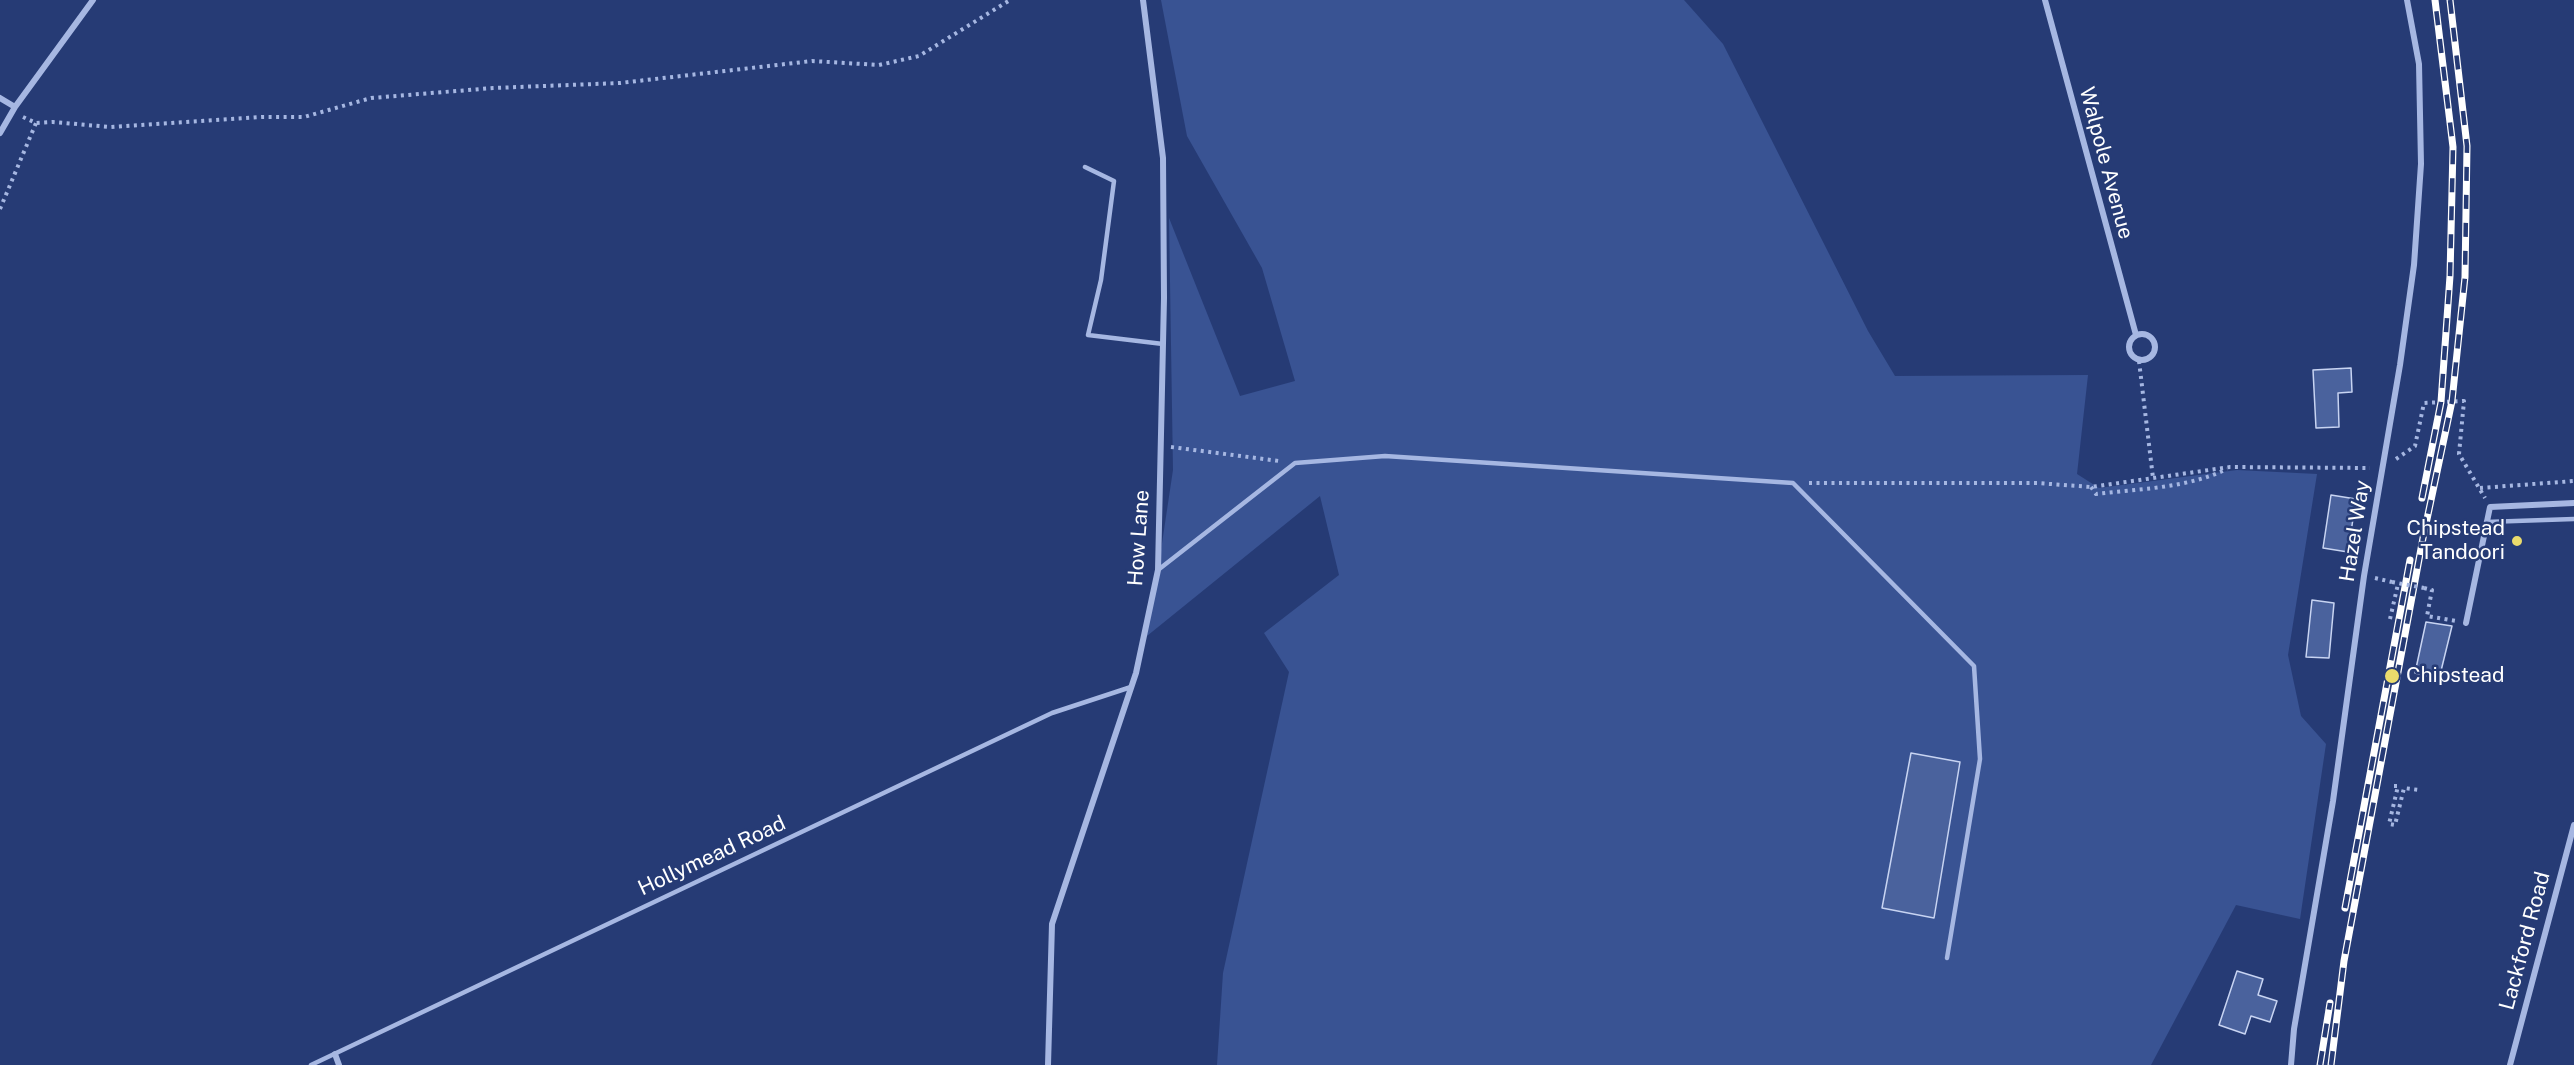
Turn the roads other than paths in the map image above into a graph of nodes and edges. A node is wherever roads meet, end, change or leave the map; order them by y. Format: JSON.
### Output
{"nodes":[{"id":1,"x":93,"y":0,"type":"edge"},
{"id":2,"x":1143,"y":0,"type":"edge"},
{"id":3,"x":2045,"y":0,"type":"edge"},
{"id":4,"x":2407,"y":0,"type":"edge"},
{"id":5,"x":0,"y":98,"type":"edge"},
{"id":6,"x":15,"y":107,"type":"junction"},
{"id":7,"x":0,"y":133,"type":"edge"},
{"id":8,"x":1085,"y":167,"type":"dead end"},
{"id":9,"x":2136,"y":334,"type":"junction"},
{"id":10,"x":1162,"y":344,"type":"junction"},
{"id":11,"x":2574,"y":503,"type":"edge"},
{"id":12,"x":2574,"y":519,"type":"edge"},
{"id":13,"x":2486,"y":522,"type":"junction"},
{"id":14,"x":1158,"y":570,"type":"junction"},
{"id":15,"x":2466,"y":623,"type":"road end"},
{"id":16,"x":1131,"y":687,"type":"junction"},
{"id":17,"x":2574,"y":825,"type":"edge"},
{"id":18,"x":1947,"y":958,"type":"dead end"},
{"id":19,"x":335,"y":1054,"type":"junction"},
{"id":20,"x":311,"y":1065,"type":"edge"},
{"id":21,"x":339,"y":1065,"type":"edge"},
{"id":22,"x":1047,"y":1065,"type":"edge"},
{"id":23,"x":2290,"y":1065,"type":"edge"},
{"id":24,"x":2510,"y":1065,"type":"edge"}],
"edges":[{"from":1,"to":6,"type":"street"},
{"from":2,"to":10,"type":"street","name":"How Lane"},
{"from":3,"to":9,"type":"street","name":"Walpole Avenue"},
{"from":4,"to":23,"type":"street","name":"Hazel Way"},
{"from":5,"to":6,"type":"street"},
{"from":6,"to":7,"type":"street"},
{"from":8,"to":10,"type":"lane"},
{"from":9,"to":9,"type":"street"},
{"from":10,"to":14,"type":"street","name":"How Lane"},
{"from":11,"to":13,"type":"street"},
{"from":12,"to":13,"type":"lane"},
{"from":13,"to":15,"type":"street"},
{"from":14,"to":16,"type":"street","name":"How Lane"},
{"from":14,"to":18,"type":"lane"},
{"from":16,"to":19,"type":"lane","name":"Hollymead Road"},
{"from":16,"to":22,"type":"street","name":"How Lane"},
{"from":17,"to":24,"type":"street","name":"Lackford Road"},
{"from":19,"to":20,"type":"lane","name":"Hollymead Road"},
{"from":19,"to":21,"type":"street"}]}
